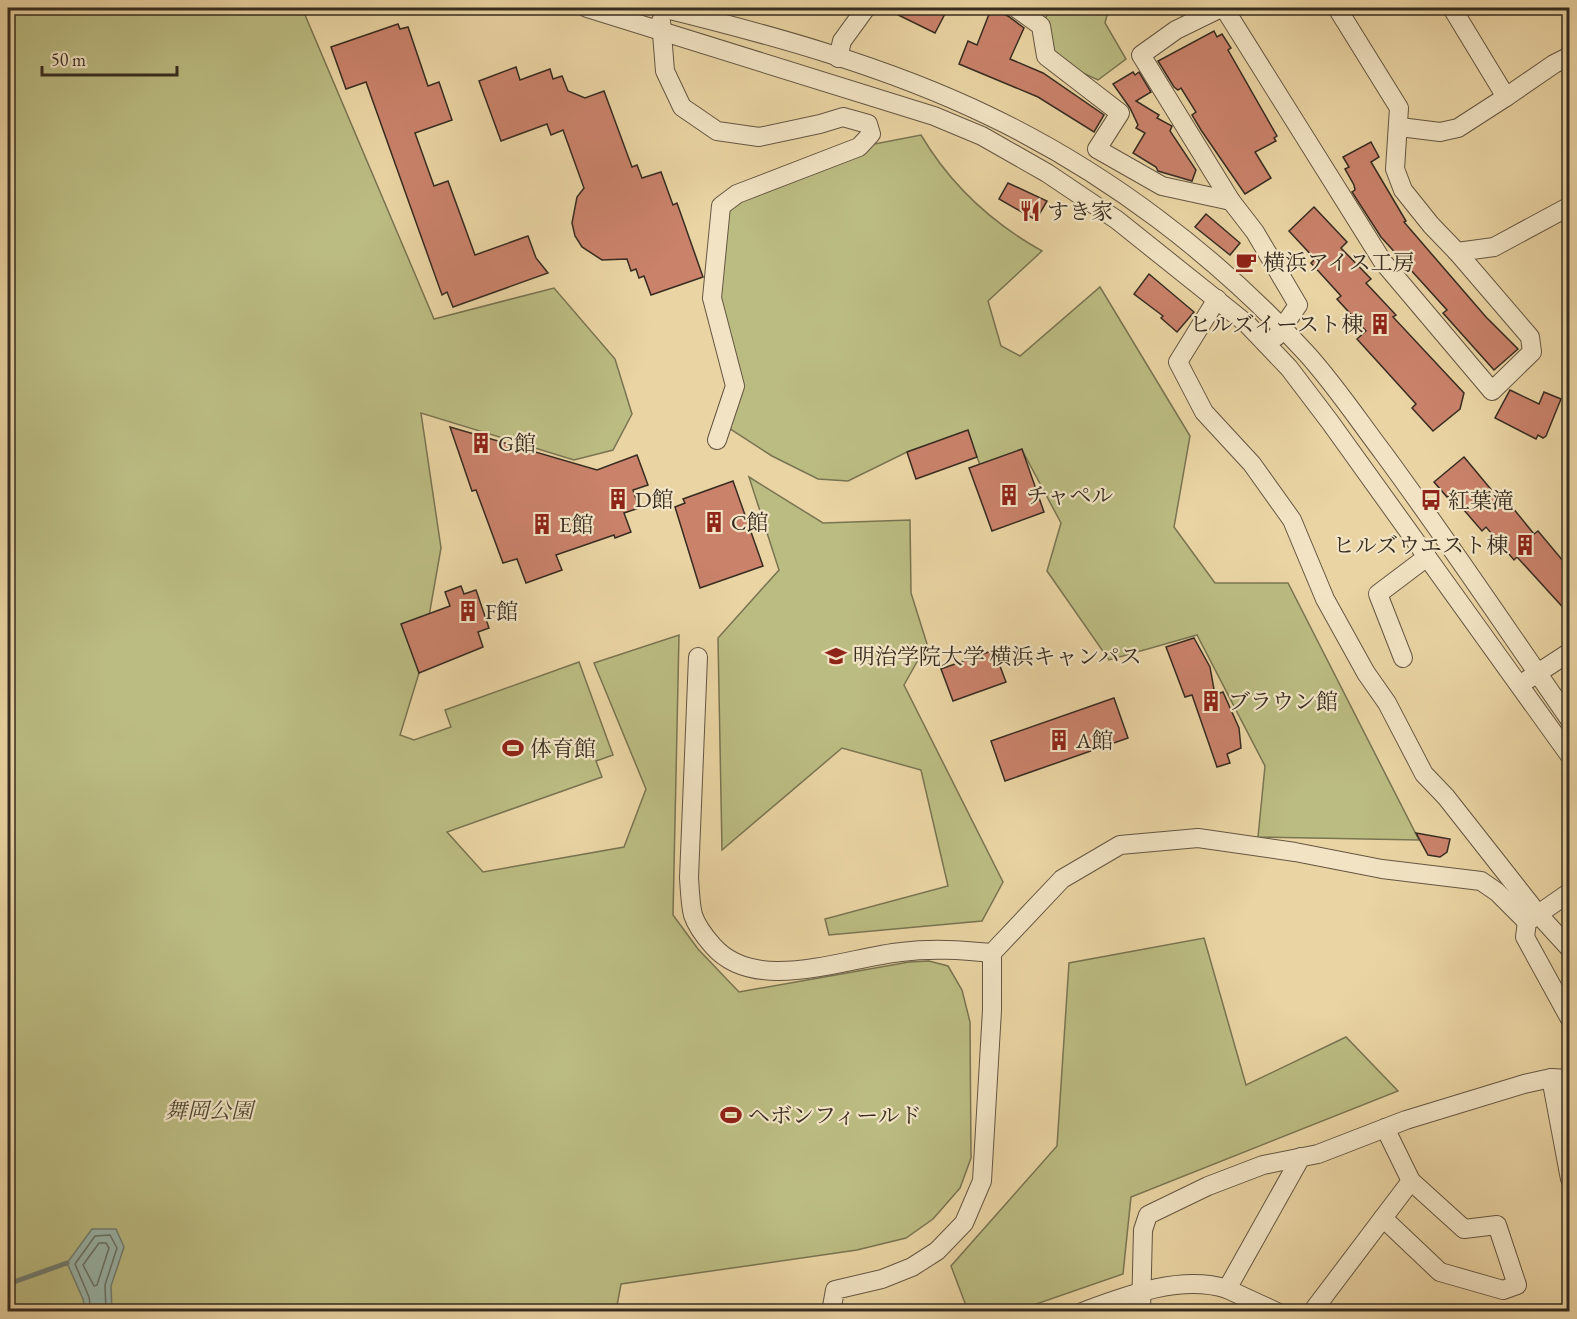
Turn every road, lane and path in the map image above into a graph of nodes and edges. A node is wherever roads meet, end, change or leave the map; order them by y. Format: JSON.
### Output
{"nodes":[{"id":1,"x":587,"y":8,"type":"edge"},
{"id":2,"x":662,"y":8,"type":"edge"},
{"id":3,"x":866,"y":8,"type":"edge"},
{"id":4,"x":1016,"y":8,"type":"edge"},
{"id":5,"x":1222,"y":8,"type":"edge"},
{"id":6,"x":1337,"y":8,"type":"edge"},
{"id":7,"x":1452,"y":8,"type":"edge"},
{"id":8,"x":659,"y":30,"type":"junction"},
{"id":9,"x":1569,"y":56,"type":"edge"},
{"id":10,"x":838,"y":58,"type":"junction"},
{"id":11,"x":1506,"y":97,"type":"junction"},
{"id":12,"x":1400,"y":127,"type":"junction"},
{"id":13,"x":1231,"y":201,"type":"junction"},
{"id":14,"x":1569,"y":206,"type":"edge"},
{"id":15,"x":1457,"y":252,"type":"junction"},
{"id":16,"x":1217,"y":299,"type":"junction"},
{"id":17,"x":1283,"y":330,"type":"junction"},
{"id":18,"x":1268,"y":346,"type":"junction"},
{"id":19,"x":717,"y":440,"type":"dead end"},
{"id":20,"x":1427,"y":557,"type":"junction"},
{"id":21,"x":1569,"y":652,"type":"edge"},
{"id":22,"x":698,"y":657,"type":"dead end"},
{"id":23,"x":1403,"y":658,"type":"dead end"},
{"id":24,"x":1537,"y":673,"type":"junction"},
{"id":25,"x":1518,"y":686,"type":"junction"},
{"id":26,"x":1569,"y":720,"type":"edge"},
{"id":27,"x":1569,"y":756,"type":"edge"},
{"id":28,"x":1569,"y":892,"type":"edge"},
{"id":29,"x":1533,"y":918,"type":"junction"},
{"id":30,"x":1569,"y":949,"type":"edge"},
{"id":31,"x":992,"y":954,"type":"junction"},
{"id":32,"x":1569,"y":1019,"type":"edge"},
{"id":33,"x":1560,"y":1078,"type":"edge"},
{"id":34,"x":1384,"y":1128,"type":"junction"},
{"id":35,"x":1301,"y":1157,"type":"junction"},
{"id":36,"x":1569,"y":1179,"type":"edge"},
{"id":37,"x":1411,"y":1182,"type":"junction"},
{"id":38,"x":1383,"y":1218,"type":"junction"},
{"id":39,"x":1227,"y":1289,"type":"junction"},
{"id":40,"x":1141,"y":1290,"type":"junction"},
{"id":41,"x":831,"y":1311,"type":"edge"},
{"id":42,"x":1082,"y":1311,"type":"edge"},
{"id":43,"x":1141,"y":1311,"type":"edge"},
{"id":44,"x":1277,"y":1311,"type":"edge"},
{"id":45,"x":1312,"y":1311,"type":"edge"}],
"edges":[{"from":1,"to":8,"type":"street"},
{"from":2,"to":8,"type":"street"},
{"from":2,"to":10,"type":"street"},
{"from":3,"to":10,"type":"street"},
{"from":4,"to":13,"type":"street"},
{"from":5,"to":13,"type":"street"},
{"from":5,"to":15,"type":"street"},
{"from":6,"to":12,"type":"street"},
{"from":7,"to":11,"type":"street"},
{"from":8,"to":16,"type":"street"},
{"from":8,"to":19,"type":"street"},
{"from":9,"to":11,"type":"street"},
{"from":10,"to":17,"type":"street"},
{"from":11,"to":12,"type":"street"},
{"from":12,"to":15,"type":"street"},
{"from":13,"to":17,"type":"street"},
{"from":14,"to":15,"type":"street"},
{"from":16,"to":18,"type":"street"},
{"from":16,"to":29,"type":"street"},
{"from":17,"to":18,"type":"street"},
{"from":17,"to":24,"type":"street"},
{"from":18,"to":20,"type":"street"},
{"from":20,"to":23,"type":"street"},
{"from":20,"to":25,"type":"street"},
{"from":21,"to":24,"type":"street"},
{"from":22,"to":31,"type":"street"},
{"from":24,"to":25,"type":"street"},
{"from":24,"to":26,"type":"street"},
{"from":25,"to":27,"type":"street"},
{"from":28,"to":29,"type":"street"},
{"from":29,"to":30,"type":"street"},
{"from":29,"to":31,"type":"street"},
{"from":29,"to":32,"type":"street"},
{"from":31,"to":41,"type":"street"},
{"from":33,"to":34,"type":"street"},
{"from":33,"to":36,"type":"street"},
{"from":34,"to":35,"type":"street"},
{"from":34,"to":37,"type":"street"},
{"from":35,"to":39,"type":"street"},
{"from":35,"to":40,"type":"street"},
{"from":37,"to":38,"type":"street"},
{"from":37,"to":38,"type":"street"},
{"from":38,"to":45,"type":"street"},
{"from":39,"to":40,"type":"street"},
{"from":39,"to":44,"type":"street"},
{"from":40,"to":42,"type":"street"},
{"from":40,"to":43,"type":"street"}]}
